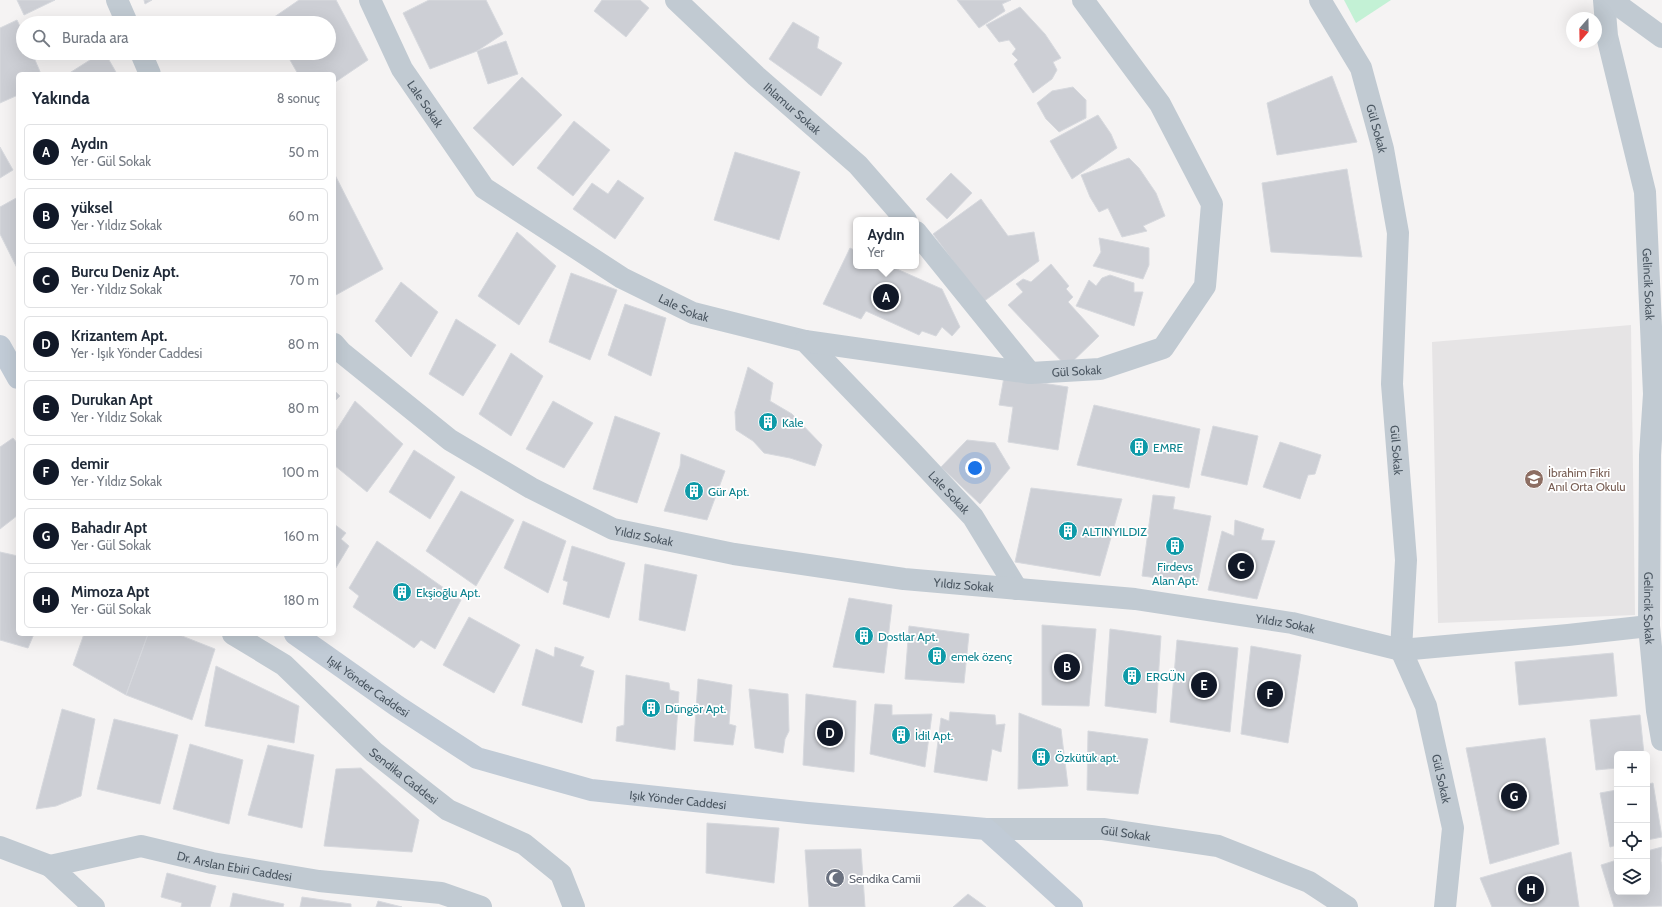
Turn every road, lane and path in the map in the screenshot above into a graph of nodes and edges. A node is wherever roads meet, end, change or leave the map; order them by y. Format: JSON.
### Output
{"nodes":[{"id":1,"x":117,"y":0,"type":"edge"},
{"id":2,"x":370,"y":0,"type":"edge"},
{"id":3,"x":676,"y":0,"type":"edge"},
{"id":4,"x":1083,"y":0,"type":"edge"},
{"id":5,"x":1320,"y":0,"type":"edge"},
{"id":6,"x":1604,"y":0,"type":"edge"},
{"id":7,"x":1611,"y":0,"type":"edge"},
{"id":8,"x":124,"y":16,"type":"edge"},
{"id":9,"x":1662,"y":37,"type":"edge"},
{"id":10,"x":143,"y":60,"type":"edge"},
{"id":11,"x":149,"y":72,"type":"edge"},
{"id":12,"x":903,"y":217,"type":"edge"},
{"id":13,"x":919,"y":236,"type":"edge"},
{"id":14,"x":805,"y":341,"type":"junction"},
{"id":15,"x":0,"y":346,"type":"edge"},
{"id":16,"x":336,"y":346,"type":"edge"},
{"id":17,"x":1030,"y":373,"type":"junction"},
{"id":18,"x":16,"y":374,"type":"edge"},
{"id":19,"x":1017,"y":589,"type":"junction"},
{"id":20,"x":1649,"y":626,"type":"junction"},
{"id":21,"x":236,"y":636,"type":"edge"},
{"id":22,"x":298,"y":636,"type":"edge"},
{"id":23,"x":1401,"y":650,"type":"junction"},
{"id":24,"x":1662,"y":740,"type":"edge"},
{"id":25,"x":986,"y":829,"type":"junction"},
{"id":26,"x":0,"y":846,"type":"edge"},
{"id":27,"x":50,"y":866,"type":"junction"},
{"id":28,"x":94,"y":907,"type":"edge"},
{"id":29,"x":481,"y":907,"type":"edge"},
{"id":30,"x":574,"y":907,"type":"edge"},
{"id":31,"x":1072,"y":907,"type":"edge"},
{"id":32,"x":1347,"y":907,"type":"edge"},
{"id":33,"x":1446,"y":907,"type":"edge"}],
"edges":[{"from":1,"to":8,"type":"street"},
{"from":2,"to":14,"type":"street","name":"Lale Sokak"},
{"from":3,"to":12,"type":"street","name":"Ihlamur Sokak"},
{"from":4,"to":17,"type":"street","name":"Gül Sokak"},
{"from":5,"to":23,"type":"street","name":"Gül Sokak"},
{"from":6,"to":20,"type":"street","name":"Gelincik Sokak"},
{"from":7,"to":9,"type":"street"},
{"from":10,"to":11,"type":"street"},
{"from":13,"to":17,"type":"street"},
{"from":14,"to":17,"type":"street","name":"Gül Sokak"},
{"from":14,"to":19,"type":"street","name":"Lale Sokak"},
{"from":15,"to":18,"type":"street"},
{"from":16,"to":19,"type":"street","name":"Yıldız Sokak"},
{"from":19,"to":23,"type":"street","name":"Yıldız Sokak"},
{"from":20,"to":23,"type":"street","name":"Yıldız Sokak"},
{"from":20,"to":24,"type":"street","name":"Gelincik Sokak"},
{"from":21,"to":30,"type":"street","name":"Sendika Caddesi"},
{"from":22,"to":25,"type":"street","name":"Işık Yönder Caddesi"},
{"from":23,"to":33,"type":"street","name":"Gül Sokak"},
{"from":25,"to":31,"type":"street"},
{"from":25,"to":32,"type":"street","name":"Gül Sokak"},
{"from":26,"to":27,"type":"street"},
{"from":27,"to":28,"type":"street"},
{"from":27,"to":29,"type":"street","name":"Dr. Arslan Ebiri Caddesi"}]}
